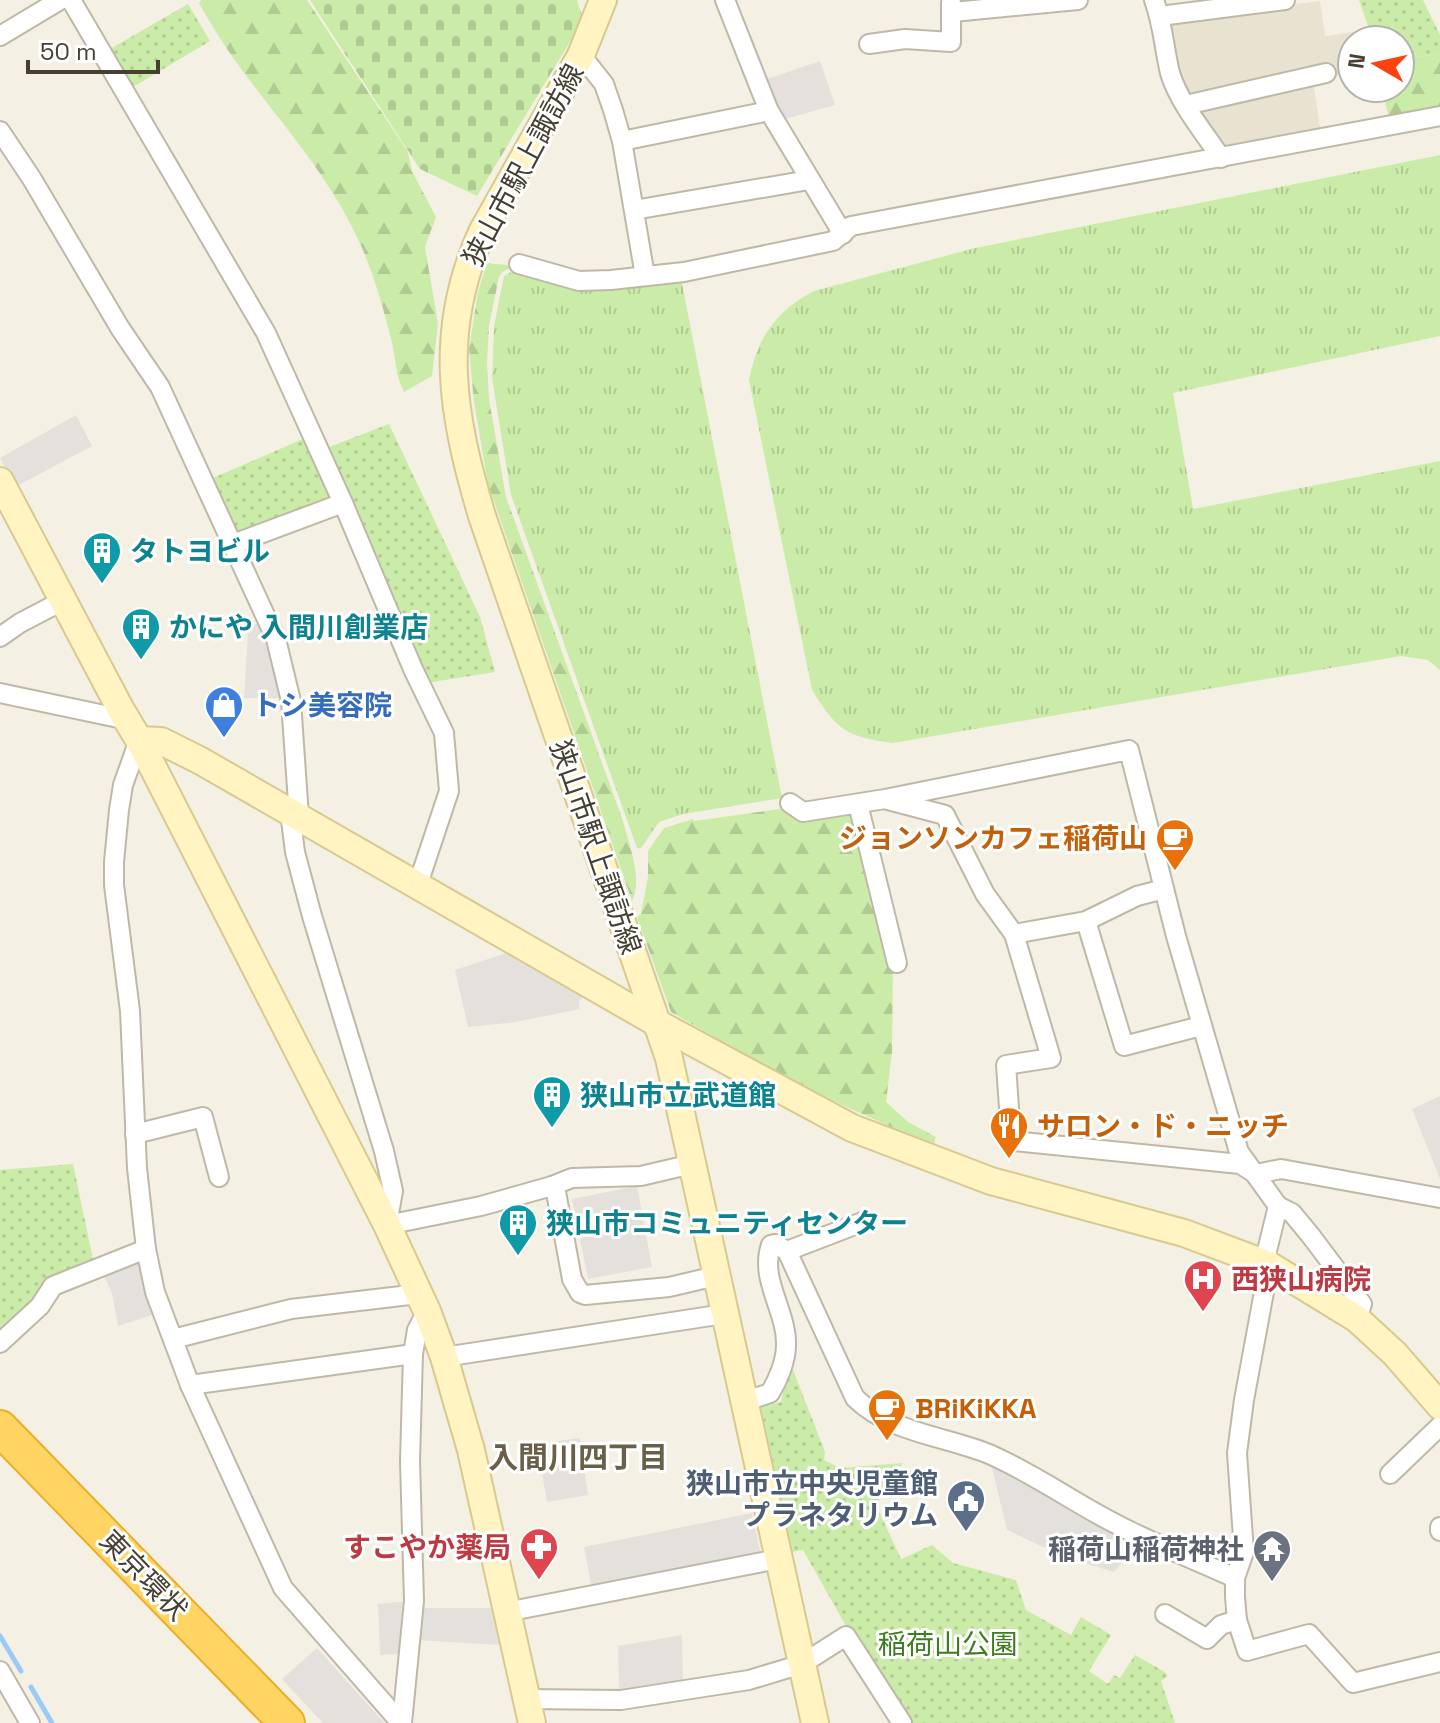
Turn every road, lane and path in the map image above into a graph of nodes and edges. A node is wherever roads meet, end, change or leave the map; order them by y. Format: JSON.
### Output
{"nodes":[{"id":1,"x":60,"y":0,"type":"edge"},
{"id":2,"x":71,"y":0,"type":"edge"},
{"id":3,"x":603,"y":0,"type":"edge"},
{"id":4,"x":725,"y":0,"type":"edge"},
{"id":5,"x":1078,"y":0,"type":"edge"},
{"id":6,"x":1285,"y":0,"type":"edge"},
{"id":7,"x":1046,"y":2,"type":"edge"},
{"id":8,"x":952,"y":6,"type":"edge"},
{"id":9,"x":1157,"y":8,"type":"edge"},
{"id":10,"x":0,"y":36,"type":"edge"},
{"id":11,"x":869,"y":44,"type":"dead end"},
{"id":12,"x":581,"y":55,"type":"junction"},
{"id":13,"x":1326,"y":73,"type":"dead end"},
{"id":14,"x":1186,"y":105,"type":"junction"},
{"id":15,"x":769,"y":111,"type":"junction"},
{"id":16,"x":1440,"y":116,"type":"edge"},
{"id":17,"x":0,"y":131,"type":"edge"},
{"id":18,"x":622,"y":141,"type":"junction"},
{"id":19,"x":1221,"y":158,"type":"junction"},
{"id":20,"x":809,"y":180,"type":"junction"},
{"id":21,"x":634,"y":210,"type":"junction"},
{"id":22,"x":843,"y":234,"type":"junction"},
{"id":23,"x":519,"y":264,"type":"dead end"},
{"id":24,"x":645,"y":276,"type":"junction"},
{"id":25,"x":0,"y":481,"type":"edge"},
{"id":26,"x":343,"y":503,"type":"junction"},
{"id":27,"x":233,"y":544,"type":"junction"},
{"id":28,"x":64,"y":600,"type":"junction"},
{"id":29,"x":0,"y":637,"type":"edge"},
{"id":30,"x":0,"y":693,"type":"edge"},
{"id":31,"x":134,"y":730,"type":"junction"},
{"id":32,"x":885,"y":799,"type":"junction"},
{"id":33,"x":790,"y":803,"type":"dead end"},
{"id":34,"x":858,"y":804,"type":"junction"},
{"id":35,"x":294,"y":814,"type":"junction"},
{"id":36,"x":418,"y":884,"type":"junction"},
{"id":37,"x":1164,"y":889,"type":"junction"},
{"id":38,"x":1086,"y":921,"type":"junction"},
{"id":39,"x":1014,"y":934,"type":"junction"},
{"id":40,"x":897,"y":963,"type":"dead end"},
{"id":41,"x":655,"y":1022,"type":"junction"},
{"id":42,"x":1201,"y":1026,"type":"junction"},
{"id":43,"x":135,"y":1134,"type":"junction"},
{"id":44,"x":692,"y":1164,"type":"junction"},
{"id":45,"x":1256,"y":1174,"type":"junction"},
{"id":46,"x":219,"y":1177,"type":"dead end"},
{"id":47,"x":552,"y":1186,"type":"junction"},
{"id":48,"x":1440,"y":1198,"type":"edge"},
{"id":49,"x":1278,"y":1206,"type":"junction"},
{"id":50,"x":865,"y":1221,"type":"dead end"},
{"id":51,"x":387,"y":1225,"type":"junction"},
{"id":52,"x":146,"y":1249,"type":"junction"},
{"id":53,"x":787,"y":1251,"type":"junction"},
{"id":54,"x":1266,"y":1264,"type":"junction"},
{"id":55,"x":716,"y":1276,"type":"junction"},
{"id":56,"x":423,"y":1303,"type":"junction"},
{"id":57,"x":724,"y":1314,"type":"junction"},
{"id":58,"x":1357,"y":1319,"type":"junction"},
{"id":59,"x":173,"y":1339,"type":"junction"},
{"id":60,"x":0,"y":1343,"type":"edge"},
{"id":61,"x":413,"y":1354,"type":"junction"},
{"id":62,"x":444,"y":1357,"type":"junction"},
{"id":63,"x":190,"y":1385,"type":"junction"},
{"id":64,"x":743,"y":1402,"type":"junction"},
{"id":65,"x":1440,"y":1406,"type":"edge"},
{"id":66,"x":1440,"y":1426,"type":"edge"},
{"id":67,"x":0,"y":1428,"type":"edge"},
{"id":68,"x":0,"y":1454,"type":"edge"},
{"id":69,"x":1390,"y":1474,"type":"dead end"},
{"id":70,"x":778,"y":1559,"type":"junction"},
{"id":71,"x":1235,"y":1578,"type":"junction"},
{"id":72,"x":506,"y":1612,"type":"junction"},
{"id":73,"x":1165,"y":1614,"type":"dead end"},
{"id":74,"x":1237,"y":1620,"type":"junction"},
{"id":75,"x":1440,"y":1662,"type":"edge"},
{"id":76,"x":802,"y":1664,"type":"junction"},
{"id":77,"x":0,"y":1671,"type":"edge"},
{"id":78,"x":529,"y":1711,"type":"edge"},
{"id":79,"x":30,"y":1723,"type":"edge"},
{"id":80,"x":258,"y":1723,"type":"edge"},
{"id":81,"x":287,"y":1723,"type":"edge"},
{"id":82,"x":402,"y":1723,"type":"edge"},
{"id":83,"x":815,"y":1723,"type":"edge"},
{"id":84,"x":902,"y":1723,"type":"edge"}],
"edges":[{"from":1,"to":10,"type":"street"},
{"from":2,"to":26,"type":"street"},
{"from":3,"to":12,"type":"street","name":"狭山市駅上諏訪線"},
{"from":4,"to":15,"type":"street"},
{"from":5,"to":7,"type":"street"},
{"from":6,"to":9,"type":"street"},
{"from":7,"to":8,"type":"street"},
{"from":8,"to":11,"type":"street"},
{"from":9,"to":14,"type":"street"},
{"from":12,"to":18,"type":"street"},
{"from":12,"to":41,"type":"street","name":"狭山市駅上諏訪線"},
{"from":13,"to":14,"type":"street"},
{"from":14,"to":19,"type":"street"},
{"from":15,"to":18,"type":"street"},
{"from":15,"to":20,"type":"street"},
{"from":16,"to":19,"type":"street"},
{"from":17,"to":27,"type":"street"},
{"from":18,"to":21,"type":"street"},
{"from":19,"to":22,"type":"street"},
{"from":20,"to":21,"type":"street"},
{"from":20,"to":22,"type":"street"},
{"from":21,"to":24,"type":"street"},
{"from":22,"to":24,"type":"street"},
{"from":23,"to":24,"type":"street"},
{"from":25,"to":28,"type":"street"},
{"from":26,"to":27,"type":"street"},
{"from":26,"to":36,"type":"street"},
{"from":27,"to":35,"type":"street"},
{"from":28,"to":29,"type":"street"},
{"from":28,"to":31,"type":"street"},
{"from":30,"to":31,"type":"street"},
{"from":31,"to":35,"type":"street"},
{"from":31,"to":43,"type":"street"},
{"from":31,"to":51,"type":"street"},
{"from":32,"to":34,"type":"street"},
{"from":32,"to":37,"type":"street"},
{"from":32,"to":39,"type":"street"},
{"from":33,"to":34,"type":"street"},
{"from":34,"to":40,"type":"street"},
{"from":35,"to":36,"type":"street"},
{"from":35,"to":51,"type":"street"},
{"from":36,"to":41,"type":"street"},
{"from":37,"to":38,"type":"street"},
{"from":37,"to":42,"type":"street"},
{"from":38,"to":39,"type":"street"},
{"from":38,"to":42,"type":"street"},
{"from":39,"to":45,"type":"street"},
{"from":41,"to":44,"type":"street","name":"狭山市駅上諏訪線"},
{"from":41,"to":54,"type":"street"},
{"from":42,"to":45,"type":"street"},
{"from":43,"to":46,"type":"street"},
{"from":43,"to":52,"type":"street"},
{"from":44,"to":47,"type":"street"},
{"from":44,"to":55,"type":"street","name":"狭山市駅上諏訪線"},
{"from":45,"to":48,"type":"street"},
{"from":45,"to":49,"type":"street"},
{"from":47,"to":51,"type":"street"},
{"from":47,"to":55,"type":"street"},
{"from":49,"to":54,"type":"street"},
{"from":49,"to":58,"type":"street"},
{"from":50,"to":53,"type":"street"},
{"from":51,"to":56,"type":"street"},
{"from":52,"to":59,"type":"street"},
{"from":52,"to":60,"type":"street"},
{"from":53,"to":64,"type":"street"},
{"from":53,"to":71,"type":"street"},
{"from":54,"to":58,"type":"street"},
{"from":54,"to":71,"type":"street"},
{"from":55,"to":57,"type":"street","name":"狭山市駅上諏訪線"},
{"from":56,"to":59,"type":"street"},
{"from":56,"to":61,"type":"street"},
{"from":56,"to":62,"type":"street"},
{"from":57,"to":62,"type":"street"},
{"from":57,"to":64,"type":"street","name":"狭山市駅上諏訪線"},
{"from":58,"to":65,"type":"street"},
{"from":59,"to":63,"type":"street"},
{"from":61,"to":63,"type":"street"},
{"from":61,"to":82,"type":"street"},
{"from":62,"to":72,"type":"street"},
{"from":63,"to":82,"type":"street"},
{"from":64,"to":70,"type":"street","name":"狭山市駅上諏訪線"},
{"from":66,"to":69,"type":"street"},
{"from":67,"to":81,"type":"highway","name":"東京環状"},
{"from":68,"to":80,"type":"highway","name":"東京環状"},
{"from":70,"to":72,"type":"street"},
{"from":70,"to":76,"type":"street","name":"狭山市駅上諏訪線"},
{"from":71,"to":74,"type":"street"},
{"from":72,"to":78,"type":"street"},
{"from":73,"to":74,"type":"street"},
{"from":74,"to":75,"type":"street"},
{"from":76,"to":78,"type":"street"},
{"from":76,"to":83,"type":"street","name":"狭山市駅上諏訪線"},
{"from":76,"to":84,"type":"street"},
{"from":77,"to":79,"type":"street"}]}
